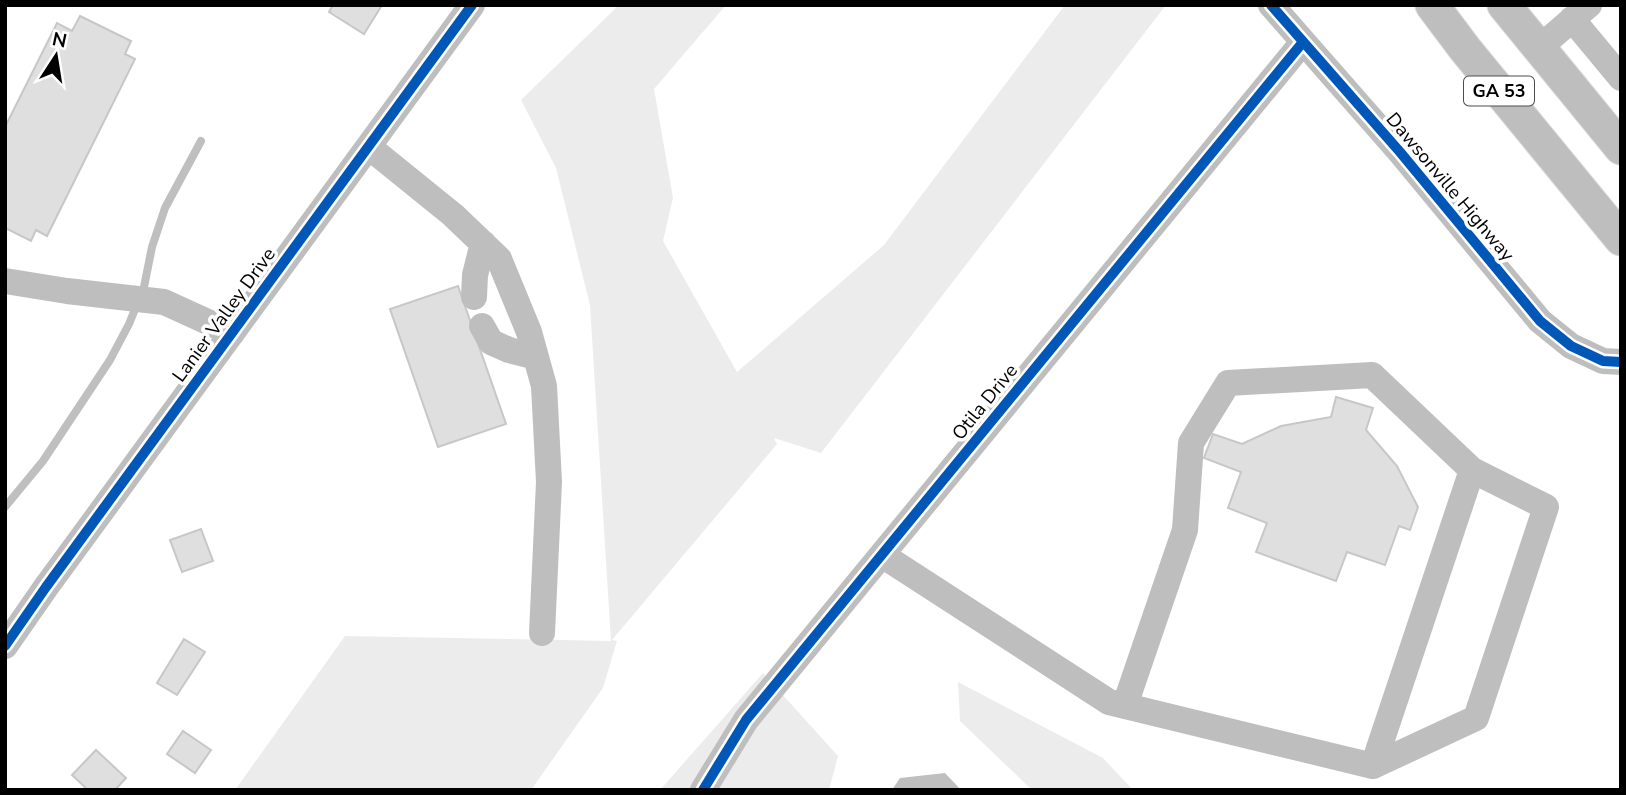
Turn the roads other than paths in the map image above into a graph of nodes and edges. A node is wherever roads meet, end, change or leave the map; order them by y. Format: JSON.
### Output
{"nodes":[{"id":1,"x":472,"y":5,"type":"edge"},
{"id":2,"x":1271,"y":5,"type":"edge"},
{"id":3,"x":1432,"y":5,"type":"edge"},
{"id":4,"x":1504,"y":5,"type":"edge"},
{"id":5,"x":1581,"y":12,"type":"edge"},
{"id":6,"x":1303,"y":42,"type":"junction"},
{"id":7,"x":1539,"y":48,"type":"junction"},
{"id":8,"x":1621,"y":78,"type":"edge"},
{"id":9,"x":369,"y":147,"type":"junction"},
{"id":10,"x":1621,"y":148,"type":"edge"},
{"id":11,"x":1621,"y":239,"type":"edge"},
{"id":12,"x":483,"y":243,"type":"junction"},
{"id":13,"x":5,"y":281,"type":"edge"},
{"id":14,"x":474,"y":297,"type":"dead end"},
{"id":15,"x":482,"y":326,"type":"dead end"},
{"id":16,"x":232,"y":333,"type":"junction"},
{"id":17,"x":536,"y":357,"type":"junction"},
{"id":18,"x":1621,"y":362,"type":"edge"},
{"id":19,"x":1472,"y":470,"type":"junction"},
{"id":20,"x":882,"y":555,"type":"junction"},
{"id":21,"x":542,"y":633,"type":"dead end"},
{"id":22,"x":5,"y":646,"type":"edge"},
{"id":23,"x":1125,"y":705,"type":"junction"},
{"id":24,"x":1373,"y":766,"type":"junction"},
{"id":25,"x":703,"y":790,"type":"edge"}],
"edges":[{"from":1,"to":9,"type":"street","name":"Lanier Valley Drive"},
{"from":2,"to":6,"type":"street","name":"Dawsonville Highway"},
{"from":3,"to":11,"type":"main road","number":"GA 53"},
{"from":4,"to":7,"type":"main road","number":"GA 53"},
{"from":5,"to":7,"type":"street"},
{"from":5,"to":8,"type":"street"},
{"from":6,"to":18,"type":"street","name":"Dawsonville Highway"},
{"from":6,"to":20,"type":"street","name":"Otila Drive"},
{"from":7,"to":10,"type":"main road","number":"GA 53"},
{"from":9,"to":12,"type":"street"},
{"from":9,"to":16,"type":"street","name":"Lanier Valley Drive"},
{"from":12,"to":14,"type":"street"},
{"from":12,"to":17,"type":"street"},
{"from":13,"to":16,"type":"street"},
{"from":15,"to":17,"type":"street"},
{"from":16,"to":22,"type":"street","name":"Lanier Valley Drive"},
{"from":17,"to":21,"type":"street"},
{"from":19,"to":23,"type":"street"},
{"from":19,"to":24,"type":"street"},
{"from":19,"to":24,"type":"street"},
{"from":20,"to":23,"type":"street"},
{"from":20,"to":25,"type":"street","name":"Otila Drive"},
{"from":23,"to":24,"type":"street"}]}
